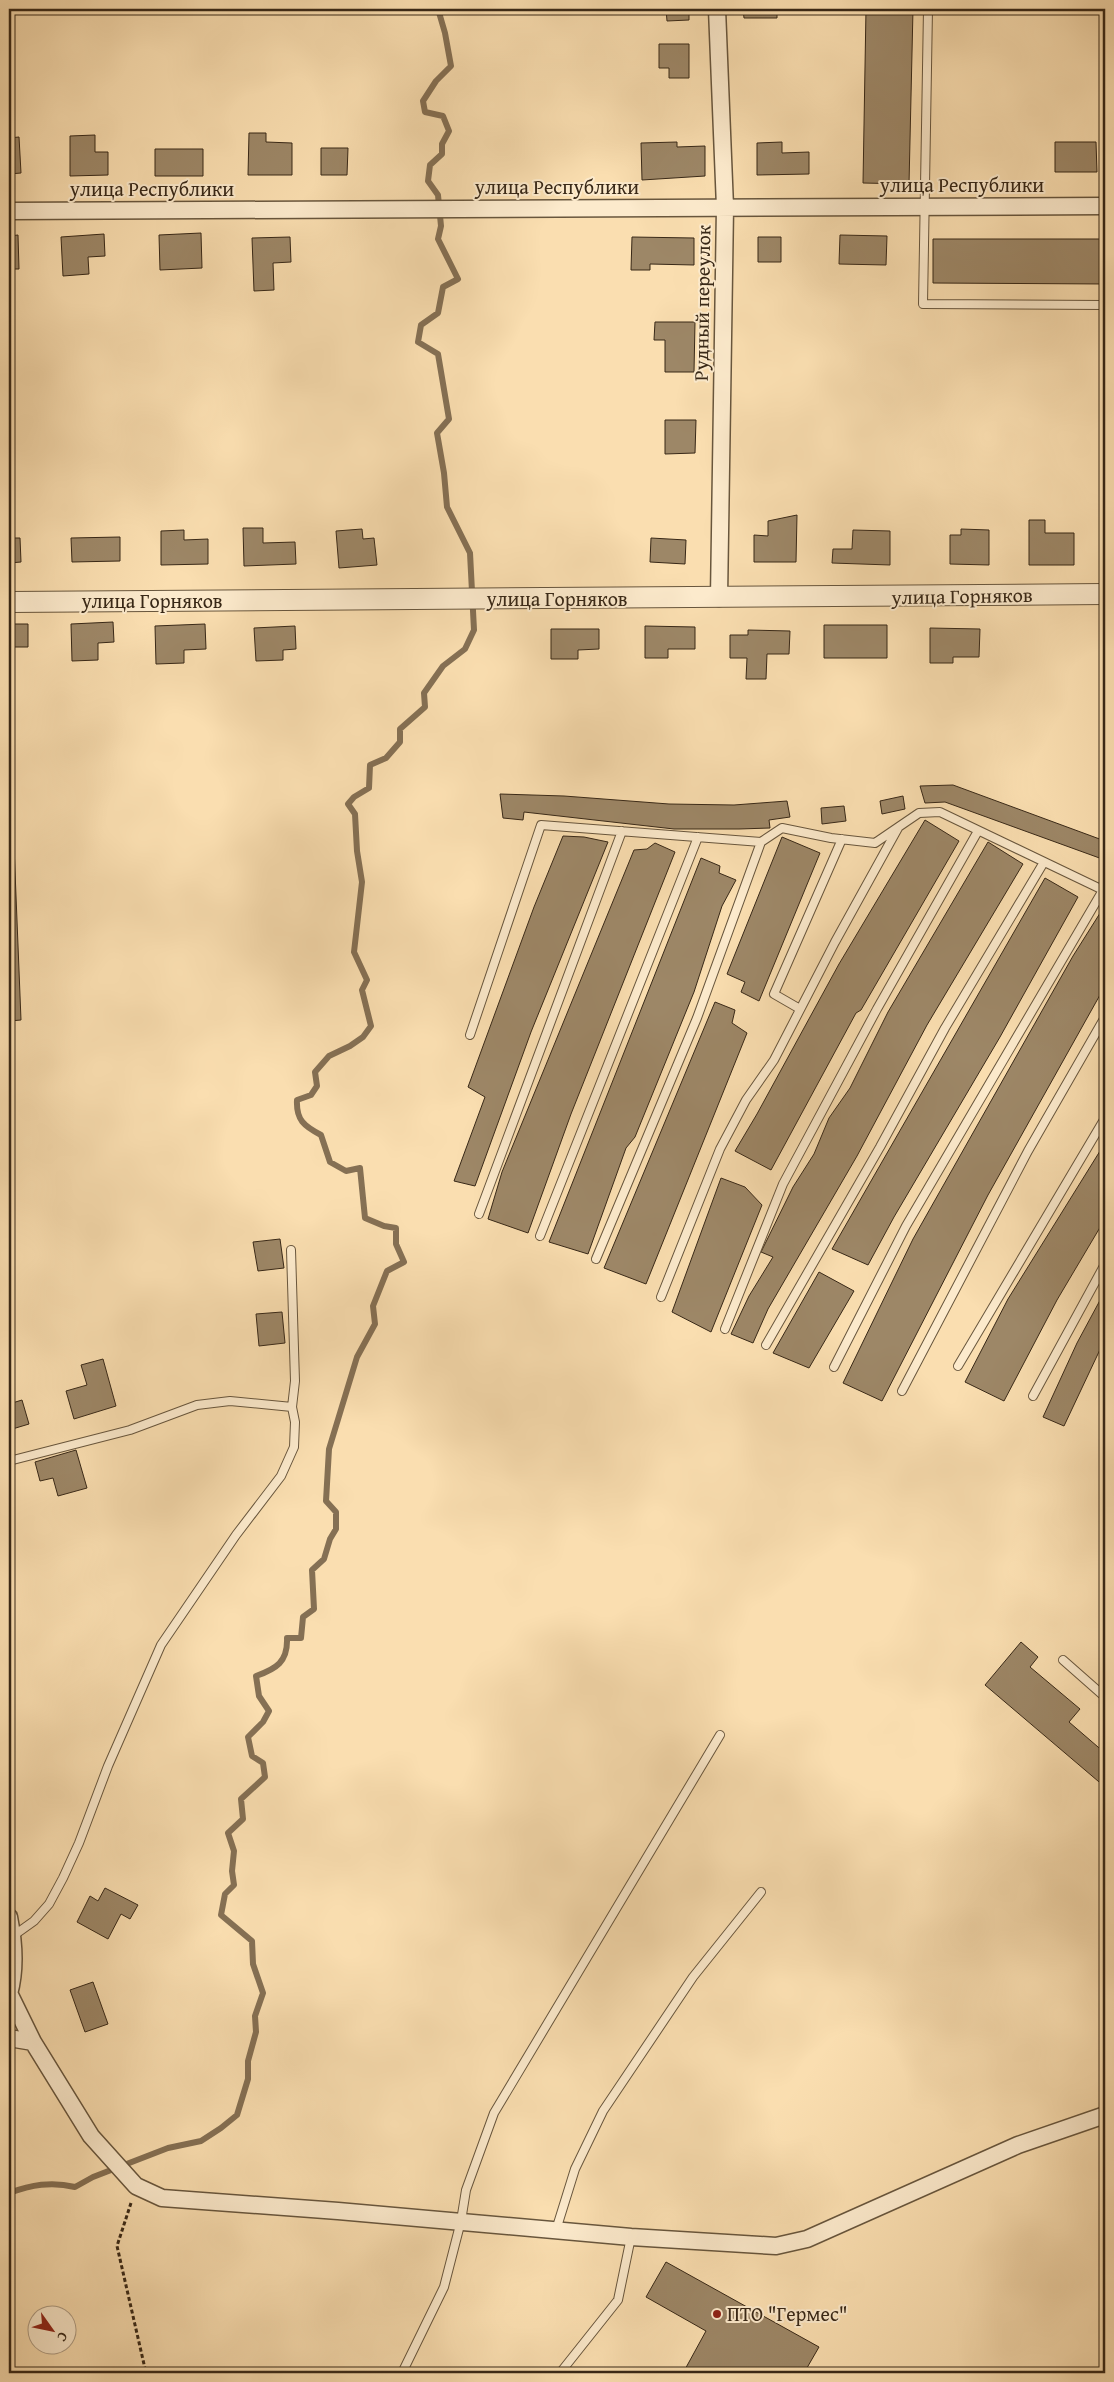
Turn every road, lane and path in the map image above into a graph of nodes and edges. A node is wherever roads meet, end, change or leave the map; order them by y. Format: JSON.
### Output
{"nodes":[{"id":1,"x":717,"y":9,"type":"edge"},
{"id":2,"x":928,"y":9,"type":"edge"},
{"id":3,"x":924,"y":206,"type":"junction"},
{"id":4,"x":1105,"y":206,"type":"edge"},
{"id":5,"x":725,"y":207,"type":"junction"},
{"id":6,"x":9,"y":211,"type":"edge"},
{"id":7,"x":1105,"y":305,"type":"edge"},
{"id":8,"x":1105,"y":594,"type":"edge"},
{"id":9,"x":720,"y":598,"type":"junction"},
{"id":10,"x":9,"y":602,"type":"edge"},
{"id":11,"x":899,"y":827,"type":"junction"},
{"id":12,"x":978,"y":830,"type":"junction"},
{"id":13,"x":622,"y":831,"type":"junction"},
{"id":14,"x":698,"y":837,"type":"junction"},
{"id":15,"x":842,"y":839,"type":"junction"},
{"id":16,"x":761,"y":842,"type":"junction"},
{"id":17,"x":1044,"y":862,"type":"junction"},
{"id":18,"x":1104,"y":891,"type":"edge"},
{"id":19,"x":800,"y":1009,"type":"junction"},
{"id":20,"x":1105,"y":1016,"type":"edge"},
{"id":21,"x":470,"y":1035,"type":"dead end"},
{"id":22,"x":1105,"y":1118,"type":"edge"},
{"id":23,"x":479,"y":1214,"type":"dead end"},
{"id":24,"x":540,"y":1236,"type":"dead end"},
{"id":25,"x":291,"y":1250,"type":"dead end"},
{"id":26,"x":596,"y":1259,"type":"dead end"},
{"id":27,"x":1105,"y":1264,"type":"edge"},
{"id":28,"x":660,"y":1296,"type":"dead end"},
{"id":29,"x":725,"y":1329,"type":"dead end"},
{"id":30,"x":766,"y":1345,"type":"dead end"},
{"id":31,"x":958,"y":1366,"type":"dead end"},
{"id":32,"x":834,"y":1367,"type":"dead end"},
{"id":33,"x":902,"y":1391,"type":"dead end"},
{"id":34,"x":1034,"y":1396,"type":"dead end"},
{"id":35,"x":292,"y":1407,"type":"junction"},
{"id":36,"x":9,"y":1461,"type":"edge"},
{"id":37,"x":1063,"y":1660,"type":"dead end"},
{"id":38,"x":1105,"y":1697,"type":"edge"},
{"id":39,"x":720,"y":1735,"type":"dead end"},
{"id":40,"x":761,"y":1892,"type":"dead end"},
{"id":41,"x":9,"y":1917,"type":"edge"},
{"id":42,"x":13,"y":1936,"type":"junction"},
{"id":43,"x":9,"y":1993,"type":"edge"},
{"id":44,"x":9,"y":2038,"type":"edge"},
{"id":45,"x":33,"y":2042,"type":"junction"},
{"id":46,"x":1105,"y":2116,"type":"edge"},
{"id":47,"x":136,"y":2186,"type":"junction"},
{"id":48,"x":461,"y":2221,"type":"junction"},
{"id":49,"x":556,"y":2230,"type":"junction"},
{"id":50,"x":631,"y":2237,"type":"junction"},
{"id":51,"x":146,"y":2373,"type":"edge"},
{"id":52,"x":402,"y":2373,"type":"edge"},
{"id":53,"x":560,"y":2373,"type":"edge"}],
"edges":[{"from":1,"to":5,"type":"street","name":"Рудный переулок"},
{"from":2,"to":3,"type":"lane"},
{"from":3,"to":4,"type":"street","name":"улица Республики"},
{"from":3,"to":5,"type":"street","name":"улица Республики"},
{"from":3,"to":7,"type":"lane"},
{"from":5,"to":6,"type":"street","name":"улица Республики"},
{"from":5,"to":9,"type":"street","name":"Рудный переулок"},
{"from":8,"to":9,"type":"street","name":"улица Горняков"},
{"from":9,"to":10,"type":"street","name":"улица Горняков"},
{"from":11,"to":12,"type":"lane"},
{"from":11,"to":15,"type":"lane"},
{"from":11,"to":19,"type":"lane"},
{"from":12,"to":17,"type":"lane"},
{"from":12,"to":29,"type":"lane"},
{"from":13,"to":14,"type":"lane"},
{"from":13,"to":21,"type":"lane"},
{"from":13,"to":23,"type":"lane"},
{"from":14,"to":16,"type":"lane"},
{"from":14,"to":24,"type":"lane"},
{"from":15,"to":16,"type":"lane"},
{"from":15,"to":19,"type":"lane"},
{"from":16,"to":26,"type":"lane"},
{"from":17,"to":18,"type":"lane"},
{"from":17,"to":30,"type":"lane"},
{"from":18,"to":32,"type":"lane"},
{"from":19,"to":28,"type":"lane"},
{"from":20,"to":33,"type":"lane"},
{"from":22,"to":31,"type":"lane"},
{"from":25,"to":35,"type":"lane"},
{"from":27,"to":34,"type":"lane"},
{"from":35,"to":36,"type":"lane"},
{"from":35,"to":42,"type":"lane"},
{"from":37,"to":38,"type":"lane"},
{"from":39,"to":48,"type":"lane"},
{"from":40,"to":49,"type":"lane"},
{"from":41,"to":42,"type":"street"},
{"from":42,"to":43,"type":"street"},
{"from":43,"to":45,"type":"street"},
{"from":44,"to":45,"type":"street"},
{"from":45,"to":47,"type":"street"},
{"from":46,"to":50,"type":"street"},
{"from":47,"to":48,"type":"street"},
{"from":47,"to":51,"type":"path"},
{"from":48,"to":49,"type":"street"},
{"from":48,"to":52,"type":"lane"},
{"from":49,"to":50,"type":"street"},
{"from":50,"to":53,"type":"lane"}]}
